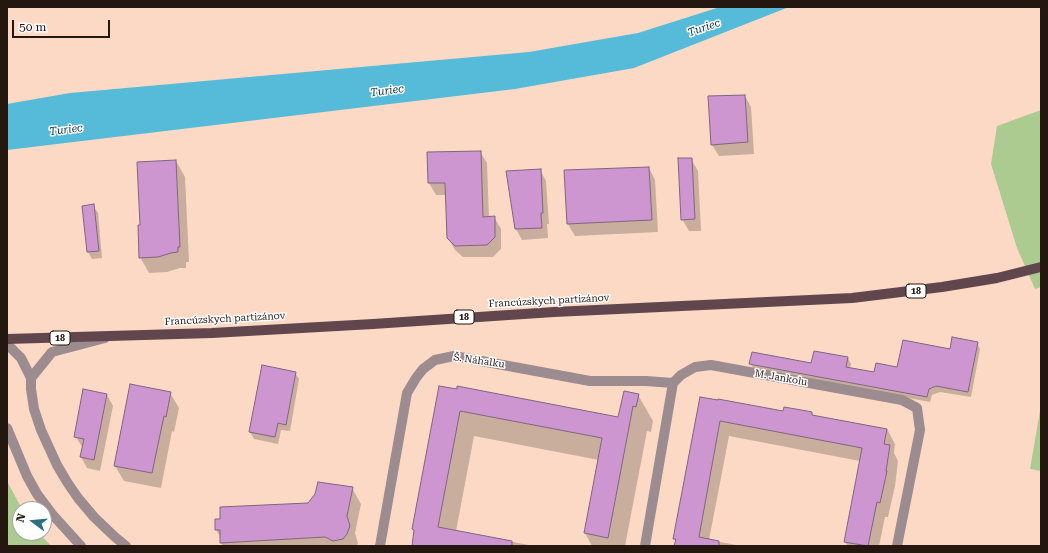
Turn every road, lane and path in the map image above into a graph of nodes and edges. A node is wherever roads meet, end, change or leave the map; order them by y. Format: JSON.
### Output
{"nodes":[{"id":1,"x":1041,"y":267,"type":"edge"},
{"id":2,"x":113,"y":336,"type":"junction"},
{"id":3,"x":7,"y":339,"type":"edge"},
{"id":4,"x":7,"y":344,"type":"edge"},
{"id":5,"x":31,"y":378,"type":"junction"},
{"id":6,"x":673,"y":383,"type":"junction"},
{"id":7,"x":7,"y":428,"type":"edge"},
{"id":8,"x":81,"y":546,"type":"edge"},
{"id":9,"x":126,"y":546,"type":"edge"},
{"id":10,"x":380,"y":546,"type":"edge"},
{"id":11,"x":645,"y":546,"type":"edge"},
{"id":12,"x":897,"y":546,"type":"edge"}],
"edges":[{"from":1,"to":2,"type":"main road","name":"Francúzskych partizánov","number":"18"},
{"from":2,"to":3,"type":"main road","name":"Francúzskych partizánov","number":"18"},
{"from":2,"to":5,"type":"street"},
{"from":4,"to":5,"type":"street"},
{"from":5,"to":9,"type":"street"},
{"from":6,"to":10,"type":"street","name":"Š. Náhalku"},
{"from":6,"to":11,"type":"street"},
{"from":6,"to":12,"type":"street","name":"M. Jankolu"},
{"from":7,"to":8,"type":"street"}]}
